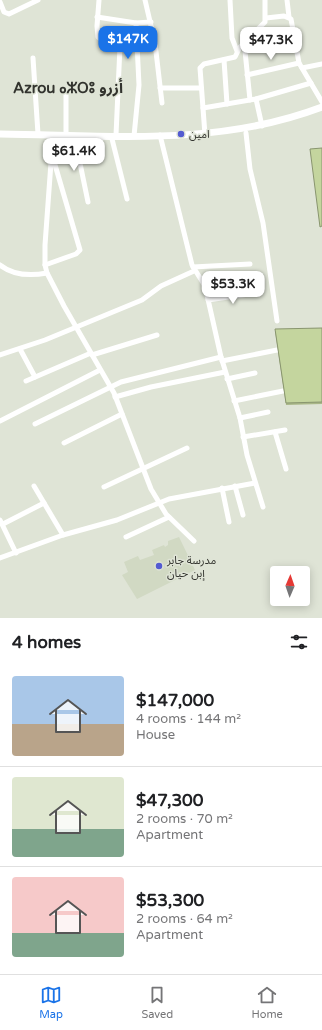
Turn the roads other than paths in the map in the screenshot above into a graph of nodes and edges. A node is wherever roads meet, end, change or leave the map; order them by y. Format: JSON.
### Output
{"nodes":[{"id":1,"x":38,"y":0,"type":"edge"},
{"id":2,"x":99,"y":0,"type":"edge"},
{"id":3,"x":146,"y":0,"type":"edge"},
{"id":4,"x":230,"y":0,"type":"edge"},
{"id":5,"x":265,"y":0,"type":"edge"},
{"id":6,"x":287,"y":0,"type":"edge"},
{"id":7,"x":0,"y":2,"type":"edge"},
{"id":8,"x":97,"y":17,"type":"junction"},
{"id":9,"x":289,"y":17,"type":"junction"},
{"id":10,"x":266,"y":18,"type":"junction"},
{"id":11,"x":151,"y":22,"type":"junction"},
{"id":12,"x":136,"y":23,"type":"junction"},
{"id":13,"x":295,"y":46,"type":"junction"},
{"id":14,"x":237,"y":51,"type":"junction"},
{"id":15,"x":33,"y":58,"type":"dead end"},
{"id":16,"x":224,"y":60,"type":"junction"},
{"id":17,"x":299,"y":63,"type":"junction"},
{"id":18,"x":322,"y":64,"type":"edge"},
{"id":19,"x":302,"y":68,"type":"junction"},
{"id":20,"x":247,"y":75,"type":"junction"},
{"id":21,"x":311,"y":83,"type":"junction"},
{"id":22,"x":160,"y":88,"type":"junction"},
{"id":23,"x":201,"y":88,"type":"junction"},
{"id":24,"x":66,"y":90,"type":"dead end"},
{"id":25,"x":256,"y":99,"type":"junction"},
{"id":26,"x":250,"y":100,"type":"junction"},
{"id":27,"x":322,"y":102,"type":"edge"},
{"id":28,"x":162,"y":103,"type":"dead end"},
{"id":29,"x":227,"y":104,"type":"junction"},
{"id":30,"x":322,"y":107,"type":"edge"},
{"id":31,"x":203,"y":108,"type":"junction"},
{"id":32,"x":322,"y":112,"type":"edge"},
{"id":33,"x":262,"y":126,"type":"junction"},
{"id":34,"x":246,"y":133,"type":"junction"},
{"id":35,"x":0,"y":134,"type":"edge"},
{"id":36,"x":38,"y":134,"type":"junction"},
{"id":37,"x":66,"y":135,"type":"junction"},
{"id":38,"x":205,"y":135,"type":"junction"},
{"id":39,"x":134,"y":136,"type":"junction"},
{"id":40,"x":53,"y":137,"type":"junction"},
{"id":41,"x":114,"y":137,"type":"junction"},
{"id":42,"x":160,"y":137,"type":"junction"},
{"id":43,"x":0,"y":139,"type":"edge"},
{"id":44,"x":75,"y":139,"type":"junction"},
{"id":45,"x":52,"y":154,"type":"junction"},
{"id":46,"x":127,"y":199,"type":"dead end"},
{"id":47,"x":88,"y":202,"type":"dead end"},
{"id":48,"x":250,"y":264,"type":"dead end"},
{"id":49,"x":0,"y":265,"type":"edge"},
{"id":50,"x":45,"y":265,"type":"junction"},
{"id":51,"x":194,"y":269,"type":"junction"},
{"id":52,"x":47,"y":273,"type":"junction"},
{"id":53,"x":256,"y":293,"type":"dead end"},
{"id":54,"x":208,"y":300,"type":"junction"},
{"id":55,"x":277,"y":321,"type":"dead end"},
{"id":56,"x":76,"y":327,"type":"junction"},
{"id":57,"x":157,"y":335,"type":"dead end"},
{"id":58,"x":20,"y":349,"type":"junction"},
{"id":59,"x":277,"y":350,"type":"edge"},
{"id":60,"x":91,"y":354,"type":"junction"},
{"id":61,"x":0,"y":355,"type":"edge"},
{"id":62,"x":221,"y":359,"type":"junction"},
{"id":63,"x":100,"y":370,"type":"junction"},
{"id":64,"x":225,"y":372,"type":"junction"},
{"id":65,"x":255,"y":373,"type":"dead end"},
{"id":66,"x":35,"y":377,"type":"junction"},
{"id":67,"x":227,"y":379,"type":"junction"},
{"id":68,"x":26,"y":381,"type":"dead end"},
{"id":69,"x":111,"y":387,"type":"junction"},
{"id":70,"x":283,"y":391,"type":"edge"},
{"id":71,"x":115,"y":397,"type":"junction"},
{"id":72,"x":234,"y":401,"type":"junction"},
{"id":73,"x":268,"y":412,"type":"dead end"},
{"id":74,"x":122,"y":414,"type":"junction"},
{"id":75,"x":240,"y":418,"type":"junction"},
{"id":76,"x":0,"y":421,"type":"edge"},
{"id":77,"x":35,"y":424,"type":"dead end"},
{"id":78,"x":285,"y":430,"type":"dead end"},
{"id":79,"x":275,"y":432,"type":"junction"},
{"id":80,"x":243,"y":438,"type":"junction"},
{"id":81,"x":64,"y":443,"type":"dead end"},
{"id":82,"x":186,"y":448,"type":"dead end"},
{"id":83,"x":142,"y":469,"type":"junction"},
{"id":84,"x":286,"y":469,"type":"dead end"},
{"id":85,"x":255,"y":483,"type":"junction"},
{"id":86,"x":34,"y":486,"type":"dead end"},
{"id":87,"x":235,"y":486,"type":"junction"},
{"id":88,"x":104,"y":487,"type":"dead end"},
{"id":89,"x":222,"y":488,"type":"junction"},
{"id":90,"x":158,"y":502,"type":"junction"},
{"id":91,"x":44,"y":503,"type":"junction"},
{"id":92,"x":263,"y":507,"type":"dead end"},
{"id":93,"x":243,"y":515,"type":"dead end"},
{"id":94,"x":169,"y":517,"type":"junction"},
{"id":95,"x":1,"y":522,"type":"edge"},
{"id":96,"x":229,"y":522,"type":"dead end"},
{"id":97,"x":3,"y":531,"type":"edge"},
{"id":98,"x":63,"y":535,"type":"junction"},
{"id":99,"x":126,"y":537,"type":"dead end"},
{"id":100,"x":194,"y":541,"type":"dead end"},
{"id":101,"x":16,"y":553,"type":"junction"},
{"id":102,"x":0,"y":558,"type":"edge"}],
"edges":[{"from":1,"to":7,"type":"street"},
{"from":2,"to":8,"type":"street"},
{"from":3,"to":11,"type":"street"},
{"from":4,"to":14,"type":"street"},
{"from":5,"to":10,"type":"street"},
{"from":6,"to":9,"type":"street"},
{"from":8,"to":12,"type":"street"},
{"from":8,"to":41,"type":"street"},
{"from":9,"to":10,"type":"street"},
{"from":9,"to":13,"type":"street"},
{"from":10,"to":14,"type":"street"},
{"from":11,"to":12,"type":"street"},
{"from":11,"to":22,"type":"street"},
{"from":12,"to":39,"type":"street"},
{"from":13,"to":17,"type":"street"},
{"from":13,"to":20,"type":"street"},
{"from":14,"to":16,"type":"street"},
{"from":15,"to":36,"type":"street"},
{"from":16,"to":23,"type":"street"},
{"from":16,"to":29,"type":"street"},
{"from":17,"to":19,"type":"street"},
{"from":17,"to":20,"type":"street"},
{"from":18,"to":19,"type":"street"},
{"from":19,"to":21,"type":"street"},
{"from":20,"to":26,"type":"street"},
{"from":21,"to":25,"type":"street"},
{"from":21,"to":27,"type":"street"},
{"from":22,"to":23,"type":"street"},
{"from":22,"to":28,"type":"street"},
{"from":23,"to":31,"type":"street"},
{"from":24,"to":37,"type":"street"},
{"from":25,"to":26,"type":"street"},
{"from":25,"to":33,"type":"street"},
{"from":26,"to":29,"type":"street"},
{"from":29,"to":31,"type":"street"},
{"from":30,"to":33,"type":"main road"},
{"from":31,"to":38,"type":"street"},
{"from":32,"to":34,"type":"main road"},
{"from":33,"to":38,"type":"main road"},
{"from":34,"to":42,"type":"main road"},
{"from":34,"to":55,"type":"street"},
{"from":35,"to":36,"type":"main road"},
{"from":36,"to":40,"type":"main road"},
{"from":37,"to":40,"type":"main road"},
{"from":37,"to":41,"type":"main road"},
{"from":38,"to":42,"type":"main road"},
{"from":39,"to":41,"type":"main road"},
{"from":39,"to":42,"type":"main road"},
{"from":40,"to":43,"type":"main road"},
{"from":40,"to":44,"type":"main road"},
{"from":40,"to":45,"type":"street"},
{"from":41,"to":42,"type":"main road"},
{"from":41,"to":44,"type":"main road"},
{"from":41,"to":46,"type":"street"},
{"from":42,"to":51,"type":"street"},
{"from":44,"to":47,"type":"street"},
{"from":45,"to":50,"type":"street"},
{"from":45,"to":50,"type":"street"},
{"from":48,"to":51,"type":"street"},
{"from":49,"to":52,"type":"street"},
{"from":50,"to":52,"type":"street"},
{"from":51,"to":54,"type":"street"},
{"from":51,"to":56,"type":"street"},
{"from":52,"to":56,"type":"street"},
{"from":53,"to":54,"type":"street"},
{"from":54,"to":62,"type":"street"},
{"from":56,"to":58,"type":"street"},
{"from":56,"to":60,"type":"street"},
{"from":57,"to":60,"type":"street"},
{"from":58,"to":61,"type":"street"},
{"from":58,"to":66,"type":"street"},
{"from":59,"to":62,"type":"street"},
{"from":60,"to":63,"type":"street"},
{"from":60,"to":66,"type":"street"},
{"from":62,"to":64,"type":"street"},
{"from":62,"to":69,"type":"street"},
{"from":63,"to":69,"type":"street"},
{"from":63,"to":76,"type":"street"},
{"from":64,"to":67,"type":"street"},
{"from":64,"to":71,"type":"street"},
{"from":65,"to":67,"type":"street"},
{"from":66,"to":68,"type":"street"},
{"from":67,"to":72,"type":"street"},
{"from":69,"to":71,"type":"street"},
{"from":69,"to":77,"type":"street"},
{"from":70,"to":72,"type":"street"},
{"from":71,"to":74,"type":"street"},
{"from":72,"to":75,"type":"street"},
{"from":73,"to":75,"type":"street"},
{"from":74,"to":81,"type":"street"},
{"from":74,"to":83,"type":"street"},
{"from":75,"to":80,"type":"street"},
{"from":78,"to":79,"type":"street"},
{"from":79,"to":80,"type":"street"},
{"from":79,"to":84,"type":"street"},
{"from":80,"to":85,"type":"street"},
{"from":82,"to":83,"type":"street"},
{"from":83,"to":88,"type":"street"},
{"from":83,"to":90,"type":"street"},
{"from":85,"to":87,"type":"street"},
{"from":85,"to":92,"type":"street"},
{"from":86,"to":91,"type":"street"},
{"from":87,"to":89,"type":"street"},
{"from":87,"to":93,"type":"street"},
{"from":89,"to":90,"type":"street"},
{"from":89,"to":96,"type":"street"},
{"from":90,"to":94,"type":"street"},
{"from":90,"to":98,"type":"street"},
{"from":91,"to":95,"type":"street"},
{"from":91,"to":98,"type":"street"},
{"from":94,"to":99,"type":"street"},
{"from":94,"to":100,"type":"street"},
{"from":95,"to":97,"type":"street"},
{"from":97,"to":101,"type":"street"},
{"from":98,"to":101,"type":"street"},
{"from":101,"to":102,"type":"street"}]}
